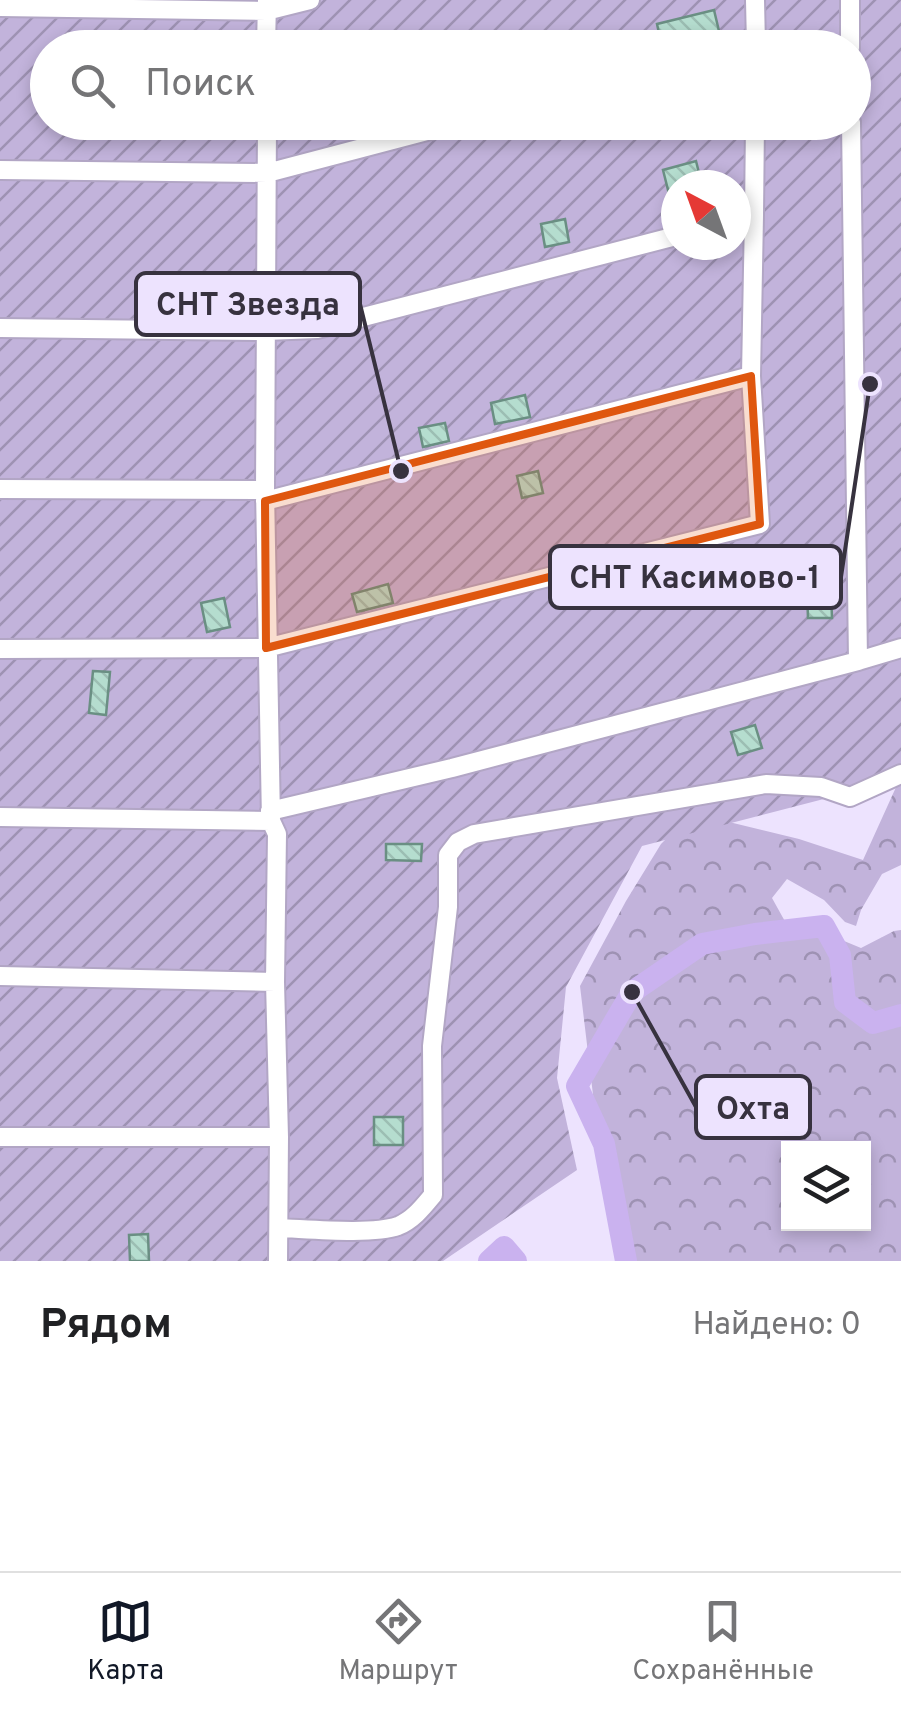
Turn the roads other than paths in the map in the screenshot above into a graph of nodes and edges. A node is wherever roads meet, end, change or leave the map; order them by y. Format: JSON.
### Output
{"nodes":[{"id":1,"x":310,"y":0,"type":"edge"},
{"id":2,"x":755,"y":0,"type":"edge"},
{"id":3,"x":850,"y":0,"type":"edge"},
{"id":4,"x":266,"y":6,"type":"edge"},
{"id":5,"x":0,"y":8,"type":"edge"},
{"id":6,"x":754,"y":30,"type":"edge"},
{"id":7,"x":850,"y":30,"type":"edge"},
{"id":8,"x":267,"y":140,"type":"edge"},
{"id":9,"x":393,"y":140,"type":"edge"},
{"id":10,"x":753,"y":140,"type":"edge"},
{"id":11,"x":851,"y":140,"type":"edge"},
{"id":12,"x":0,"y":170,"type":"edge"},
{"id":13,"x":750,"y":170,"type":"edge"},
{"id":14,"x":267,"y":173,"type":"junction"},
{"id":15,"x":661,"y":240,"type":"edge"},
{"id":16,"x":747,"y":260,"type":"edge"},
{"id":17,"x":0,"y":328,"type":"edge"},
{"id":18,"x":265,"y":331,"type":"junction"},
{"id":19,"x":751,"y":376,"type":"junction"},
{"id":20,"x":0,"y":489,"type":"edge"},
{"id":21,"x":265,"y":496,"type":"junction"},
{"id":22,"x":266,"y":648,"type":"junction"},
{"id":23,"x":901,"y":648,"type":"edge"},
{"id":24,"x":0,"y":649,"type":"edge"},
{"id":25,"x":858,"y":661,"type":"junction"},
{"id":26,"x":901,"y":774,"type":"edge"},
{"id":27,"x":271,"y":816,"type":"junction"},
{"id":28,"x":0,"y":817,"type":"edge"},
{"id":29,"x":0,"y":976,"type":"edge"},
{"id":30,"x":275,"y":982,"type":"junction"},
{"id":31,"x":0,"y":1137,"type":"edge"},
{"id":32,"x":279,"y":1138,"type":"junction"},
{"id":33,"x":279,"y":1228,"type":"junction"},
{"id":34,"x":278,"y":1261,"type":"edge"}],
"edges":[{"from":1,"to":4,"type":"street"},
{"from":2,"to":6,"type":"street"},
{"from":3,"to":7,"type":"street"},
{"from":4,"to":5,"type":"street"},
{"from":8,"to":14,"type":"street"},
{"from":9,"to":14,"type":"street"},
{"from":10,"to":13,"type":"street"},
{"from":11,"to":25,"type":"street"},
{"from":12,"to":14,"type":"street"},
{"from":14,"to":18,"type":"street"},
{"from":15,"to":18,"type":"street"},
{"from":16,"to":19,"type":"street"},
{"from":17,"to":18,"type":"street"},
{"from":18,"to":21,"type":"street"},
{"from":19,"to":21,"type":"street"},
{"from":19,"to":22,"type":"street"},
{"from":20,"to":21,"type":"street"},
{"from":21,"to":22,"type":"street"},
{"from":22,"to":24,"type":"street"},
{"from":22,"to":27,"type":"street"},
{"from":23,"to":25,"type":"street"},
{"from":25,"to":27,"type":"street"},
{"from":26,"to":33,"type":"street"},
{"from":27,"to":28,"type":"street"},
{"from":27,"to":30,"type":"street"},
{"from":29,"to":30,"type":"street"},
{"from":30,"to":32,"type":"street"},
{"from":31,"to":32,"type":"street"},
{"from":32,"to":33,"type":"street"},
{"from":33,"to":34,"type":"street"}]}
